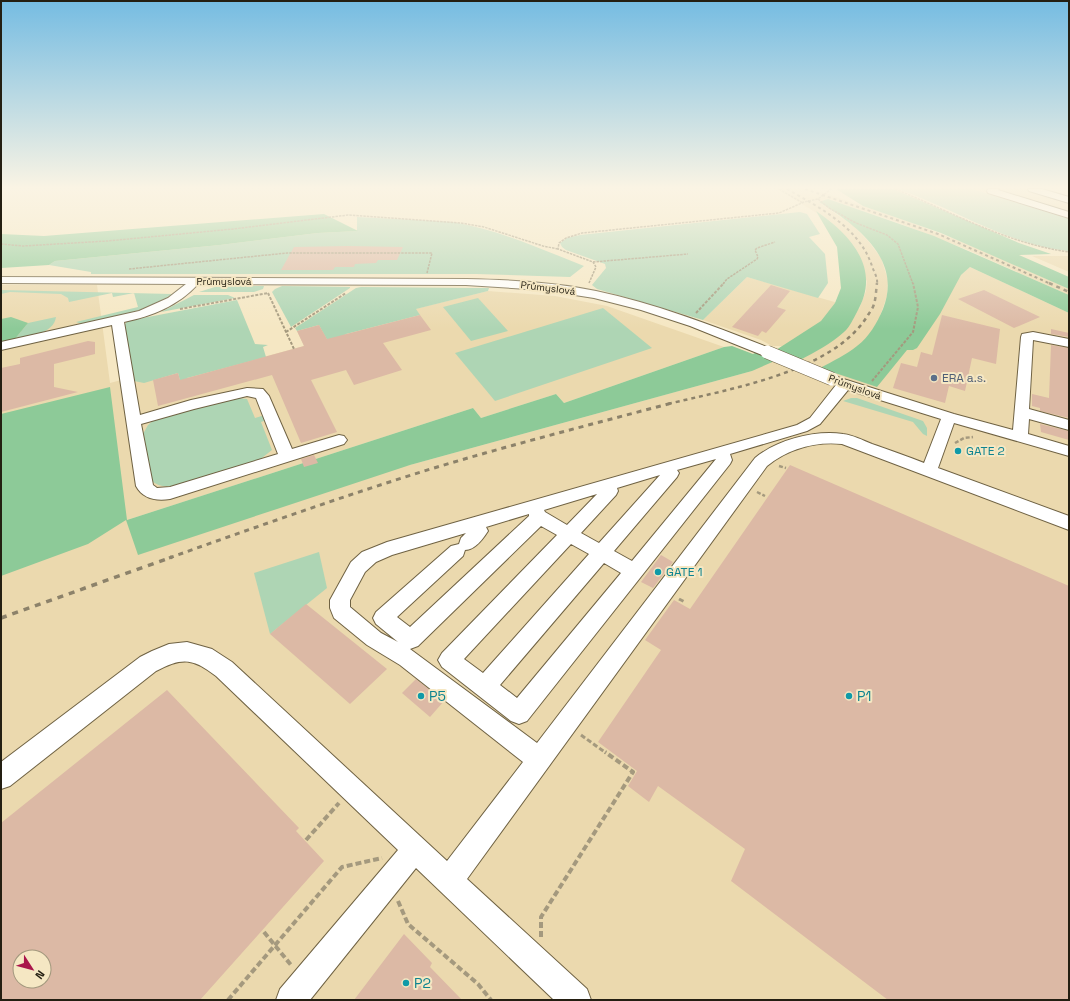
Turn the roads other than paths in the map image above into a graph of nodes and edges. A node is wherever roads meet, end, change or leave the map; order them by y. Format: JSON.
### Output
{"nodes":[{"id":1,"x":1,"y":275,"type":"edge"},
{"id":2,"x":1,"y":280,"type":"edge"},
{"id":3,"x":84,"y":281,"type":"junction"},
{"id":4,"x":195,"y":281,"type":"junction"},
{"id":5,"x":118,"y":319,"type":"junction"},
{"id":6,"x":1069,"y":343,"type":"edge"},
{"id":7,"x":1,"y":346,"type":"edge"},
{"id":8,"x":838,"y":381,"type":"junction"},
{"id":9,"x":1022,"y":412,"type":"junction"},
{"id":10,"x":948,"y":417,"type":"junction"},
{"id":11,"x":134,"y":421,"type":"junction"},
{"id":12,"x":1069,"y":425,"type":"edge"},
{"id":13,"x":1020,"y":438,"type":"junction"},
{"id":14,"x":339,"y":440,"type":"dead end"},
{"id":15,"x":1069,"y":451,"type":"edge"},
{"id":16,"x":721,"y":452,"type":"junction"},
{"id":17,"x":287,"y":457,"type":"junction"},
{"id":18,"x":667,"y":467,"type":"junction"},
{"id":19,"x":929,"y":471,"type":"junction"},
{"id":20,"x":607,"y":485,"type":"junction"},
{"id":21,"x":536,"y":512,"type":"junction"},
{"id":22,"x":475,"y":523,"type":"junction"},
{"id":23,"x":1069,"y":523,"type":"edge"},
{"id":24,"x":569,"y":534,"type":"junction"},
{"id":25,"x":601,"y":552,"type":"junction"},
{"id":26,"x":634,"y":571,"type":"junction"},
{"id":27,"x":404,"y":646,"type":"junction"},
{"id":28,"x":484,"y":687,"type":"junction"},
{"id":29,"x":540,"y":760,"type":"junction"},
{"id":30,"x":1,"y":777,"type":"edge"},
{"id":31,"x":409,"y":843,"type":"junction"},
{"id":32,"x":449,"y":881,"type":"junction"},
{"id":33,"x":299,"y":991,"type":"edge"},
{"id":34,"x":576,"y":1000,"type":"edge"}],
"edges":[{"from":1,"to":3,"type":"street"},
{"from":2,"to":3,"type":"street","name":"Průmyslová"},
{"from":3,"to":4,"type":"street","name":"Průmyslová"},
{"from":4,"to":5,"type":"street"},
{"from":4,"to":8,"type":"street","name":"Průmyslová","bridge":true},
{"from":5,"to":7,"type":"street"},
{"from":5,"to":11,"type":"street"},
{"from":6,"to":9,"type":"street"},
{"from":8,"to":10,"type":"street","name":"Průmyslová"},
{"from":8,"to":16,"type":"street"},
{"from":9,"to":12,"type":"street"},
{"from":9,"to":13,"type":"street"},
{"from":10,"to":13,"type":"street","name":"Průmyslová"},
{"from":10,"to":19,"type":"street"},
{"from":11,"to":17,"type":"street"},
{"from":11,"to":17,"type":"street"},
{"from":13,"to":15,"type":"street","name":"Průmyslová"},
{"from":14,"to":17,"type":"street"},
{"from":16,"to":18,"type":"street"},
{"from":16,"to":26,"type":"street"},
{"from":18,"to":20,"type":"street"},
{"from":18,"to":25,"type":"street"},
{"from":19,"to":23,"type":"street"},
{"from":19,"to":29,"type":"street"},
{"from":20,"to":21,"type":"street"},
{"from":20,"to":24,"type":"street"},
{"from":21,"to":22,"type":"street"},
{"from":21,"to":24,"type":"street"},
{"from":21,"to":27,"type":"street"},
{"from":22,"to":27,"type":"street"},
{"from":22,"to":27,"type":"street"},
{"from":24,"to":25,"type":"street"},
{"from":24,"to":28,"type":"street"},
{"from":25,"to":26,"type":"street"},
{"from":25,"to":28,"type":"street"},
{"from":26,"to":28,"type":"street"},
{"from":27,"to":29,"type":"street"},
{"from":29,"to":32,"type":"street"},
{"from":30,"to":31,"type":"street"},
{"from":31,"to":32,"type":"street"},
{"from":31,"to":33,"type":"street"},
{"from":32,"to":34,"type":"street"}]}
